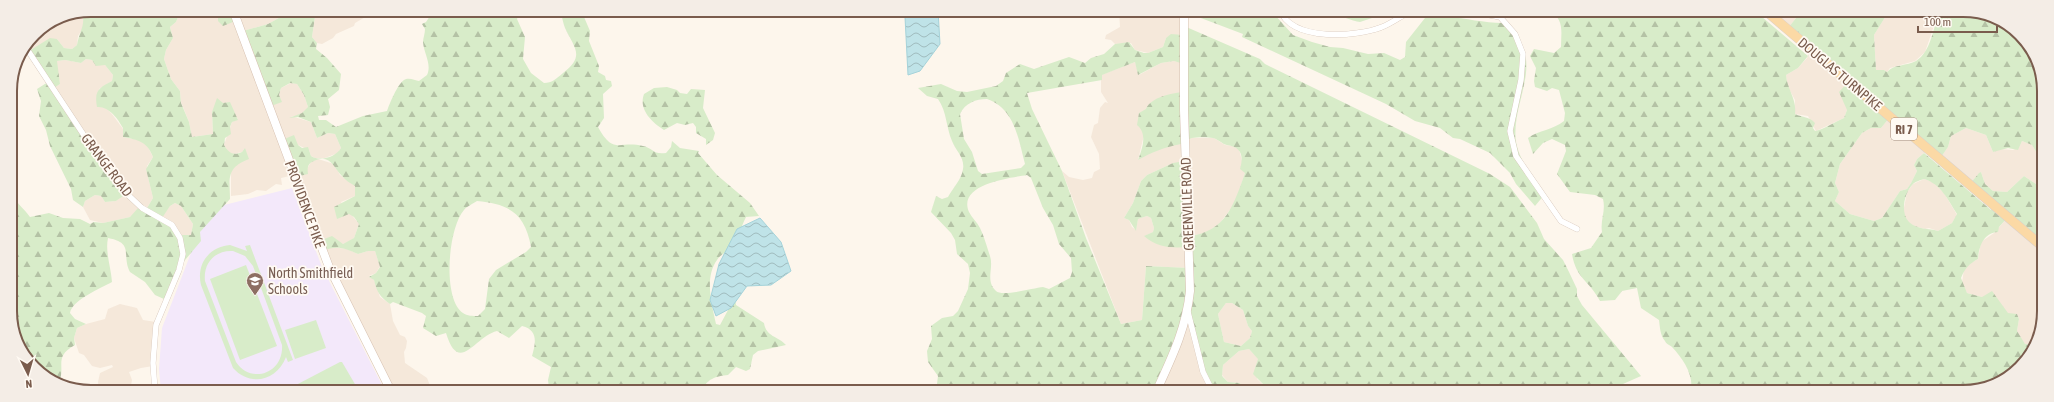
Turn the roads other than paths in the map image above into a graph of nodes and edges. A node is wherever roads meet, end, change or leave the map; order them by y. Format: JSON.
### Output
{"nodes":[{"id":1,"x":236,"y":17,"type":"edge"},
{"id":2,"x":1184,"y":17,"type":"edge"},
{"id":3,"x":1284,"y":17,"type":"edge"},
{"id":4,"x":1399,"y":17,"type":"edge"},
{"id":5,"x":1500,"y":17,"type":"edge"},
{"id":6,"x":1773,"y":17,"type":"edge"},
{"id":7,"x":28,"y":51,"type":"edge"},
{"id":8,"x":1577,"y":229,"type":"dead end"},
{"id":9,"x":2037,"y":242,"type":"edge"},
{"id":10,"x":1188,"y":312,"type":"junction"},
{"id":11,"x":155,"y":385,"type":"edge"},
{"id":12,"x":388,"y":385,"type":"edge"},
{"id":13,"x":1159,"y":385,"type":"edge"},
{"id":14,"x":1209,"y":385,"type":"edge"}],
"edges":[{"from":1,"to":12,"type":"main road","name":"PROVIDENCE PIKE"},
{"from":2,"to":10,"type":"main road","name":"GREENVILLE ROAD"},
{"from":3,"to":4,"type":"street"},
{"from":5,"to":8,"type":"street"},
{"from":6,"to":9,"type":"main road","name":"DOUGLAS TURNPIKE","number":"RI 7"},
{"from":7,"to":11,"type":"street","name":"GRANGE ROAD"},
{"from":10,"to":13,"type":"main road","name":"GREENVILLE ROAD"},
{"from":10,"to":14,"type":"street"}]}
